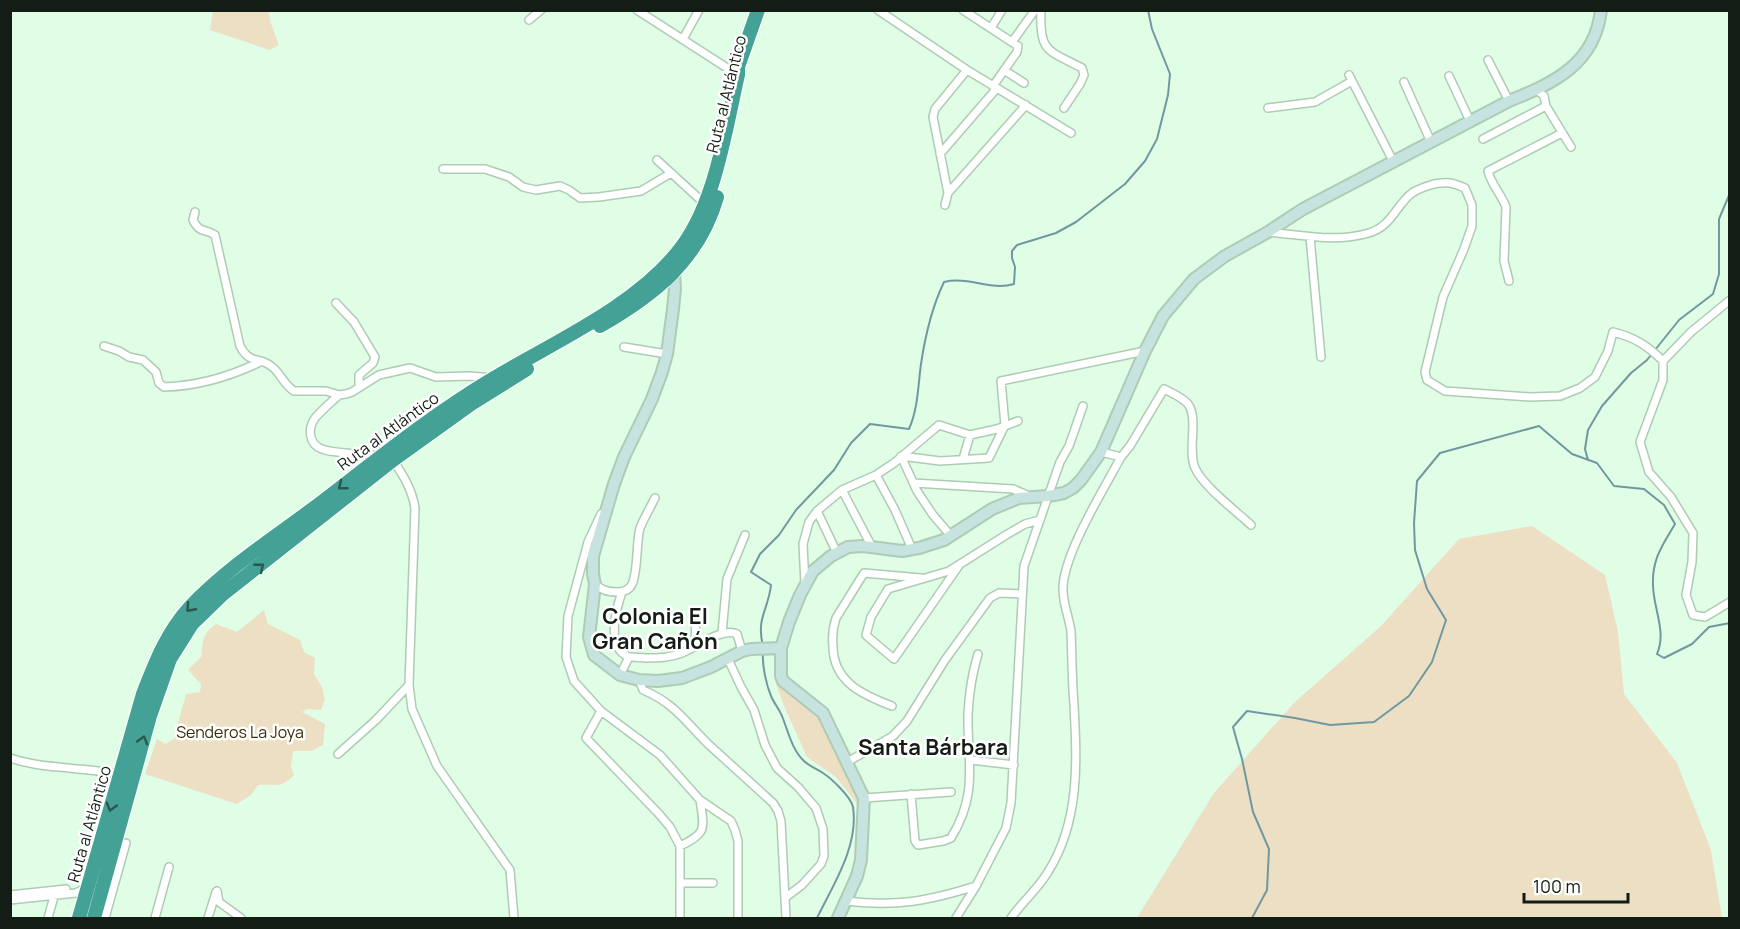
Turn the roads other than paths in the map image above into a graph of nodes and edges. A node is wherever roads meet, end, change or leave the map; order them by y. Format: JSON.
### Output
{"nodes":[{"id":1,"x":541,"y":10,"type":"edge"},
{"id":2,"x":699,"y":10,"type":"edge"},
{"id":3,"x":758,"y":10,"type":"edge"},
{"id":4,"x":766,"y":10,"type":"edge"},
{"id":5,"x":879,"y":10,"type":"edge"},
{"id":6,"x":963,"y":10,"type":"edge"},
{"id":7,"x":1002,"y":10,"type":"edge"},
{"id":8,"x":1035,"y":10,"type":"edge"},
{"id":9,"x":1041,"y":10,"type":"edge"},
{"id":10,"x":1601,"y":10,"type":"edge"},
{"id":11,"x":642,"y":12,"type":"edge"},
{"id":12,"x":529,"y":20,"type":"dead end"},
{"id":13,"x":991,"y":28,"type":"junction"},
{"id":14,"x":682,"y":39,"type":"junction"},
{"id":15,"x":1012,"y":42,"type":"junction"},
{"id":16,"x":1488,"y":60,"type":"dead end"},
{"id":17,"x":967,"y":70,"type":"junction"},
{"id":18,"x":1004,"y":70,"type":"junction"},
{"id":19,"x":738,"y":75,"type":"junction"},
{"id":20,"x":1449,"y":76,"type":"dead end"},
{"id":21,"x":1404,"y":82,"type":"dead end"},
{"id":22,"x":1024,"y":83,"type":"dead end"},
{"id":23,"x":995,"y":87,"type":"junction"},
{"id":24,"x":1537,"y":90,"type":"junction"},
{"id":25,"x":1509,"y":101,"type":"junction"},
{"id":26,"x":1026,"y":105,"type":"junction"},
{"id":27,"x":1546,"y":106,"type":"junction"},
{"id":28,"x":1064,"y":108,"type":"dead end"},
{"id":29,"x":1268,"y":108,"type":"dead end"},
{"id":30,"x":1470,"y":121,"type":"junction"},
{"id":31,"x":1071,"y":133,"type":"dead end"},
{"id":32,"x":1562,"y":133,"type":"junction"},
{"id":33,"x":1483,"y":139,"type":"dead end"},
{"id":34,"x":1431,"y":142,"type":"junction"},
{"id":35,"x":1570,"y":147,"type":"dead end"},
{"id":36,"x":940,"y":154,"type":"junction"},
{"id":37,"x":657,"y":160,"type":"dead end"},
{"id":38,"x":1393,"y":161,"type":"junction"},
{"id":39,"x":443,"y":169,"type":"dead end"},
{"id":40,"x":670,"y":173,"type":"junction"},
{"id":41,"x":948,"y":193,"type":"junction"},
{"id":42,"x":705,"y":204,"type":"junction"},
{"id":43,"x":945,"y":205,"type":"dead end"},
{"id":44,"x":195,"y":212,"type":"dead end"},
{"id":45,"x":1268,"y":232,"type":"junction"},
{"id":46,"x":1310,"y":237,"type":"junction"},
{"id":47,"x":674,"y":272,"type":"junction"},
{"id":48,"x":1509,"y":281,"type":"dead end"},
{"id":49,"x":1730,"y":300,"type":"edge"},
{"id":50,"x":336,"y":303,"type":"dead end"},
{"id":51,"x":104,"y":346,"type":"dead end"},
{"id":52,"x":624,"y":347,"type":"dead end"},
{"id":53,"x":1145,"y":351,"type":"junction"},
{"id":54,"x":667,"y":354,"type":"junction"},
{"id":55,"x":1321,"y":357,"type":"dead end"},
{"id":56,"x":1661,"y":358,"type":"junction"},
{"id":57,"x":260,"y":362,"type":"junction"},
{"id":58,"x":494,"y":378,"type":"junction"},
{"id":59,"x":359,"y":386,"type":"junction"},
{"id":60,"x":339,"y":395,"type":"junction"},
{"id":61,"x":1083,"y":406,"type":"dead end"},
{"id":62,"x":1018,"y":421,"type":"dead end"},
{"id":63,"x":1005,"y":425,"type":"junction"},
{"id":64,"x":970,"y":435,"type":"junction"},
{"id":65,"x":1101,"y":452,"type":"junction"},
{"id":66,"x":901,"y":456,"type":"junction"},
{"id":67,"x":1121,"y":457,"type":"junction"},
{"id":68,"x":377,"y":458,"type":"junction"},
{"id":69,"x":963,"y":459,"type":"junction"},
{"id":70,"x":393,"y":460,"type":"junction"},
{"id":71,"x":876,"y":475,"type":"junction"},
{"id":72,"x":914,"y":483,"type":"junction"},
{"id":73,"x":614,"y":484,"type":"junction"},
{"id":74,"x":842,"y":490,"type":"junction"},
{"id":75,"x":1048,"y":496,"type":"junction"},
{"id":76,"x":1031,"y":497,"type":"junction"},
{"id":77,"x":655,"y":498,"type":"dead end"},
{"id":78,"x":816,"y":511,"type":"junction"},
{"id":79,"x":1040,"y":520,"type":"junction"},
{"id":80,"x":1251,"y":525,"type":"dead end"},
{"id":81,"x":745,"y":535,"type":"dead end"},
{"id":82,"x":951,"y":536,"type":"junction"},
{"id":83,"x":872,"y":547,"type":"junction"},
{"id":84,"x":912,"y":549,"type":"junction"},
{"id":85,"x":837,"y":553,"type":"junction"},
{"id":86,"x":960,"y":564,"type":"junction"},
{"id":87,"x":926,"y":578,"type":"junction"},
{"id":88,"x":595,"y":584,"type":"junction"},
{"id":89,"x":805,"y":586,"type":"junction"},
{"id":90,"x":622,"y":592,"type":"junction"},
{"id":91,"x":1022,"y":594,"type":"junction"},
{"id":92,"x":1730,"y":602,"type":"edge"},
{"id":93,"x":696,"y":613,"type":"dead end"},
{"id":94,"x":722,"y":633,"type":"junction"},
{"id":95,"x":695,"y":647,"type":"junction"},
{"id":96,"x":778,"y":648,"type":"junction"},
{"id":97,"x":747,"y":650,"type":"junction"},
{"id":98,"x":978,"y":654,"type":"dead end"},
{"id":99,"x":629,"y":657,"type":"junction"},
{"id":100,"x":728,"y":658,"type":"junction"},
{"id":101,"x":620,"y":675,"type":"junction"},
{"id":102,"x":639,"y":680,"type":"junction"},
{"id":103,"x":409,"y":685,"type":"junction"},
{"id":104,"x":892,"y":706,"type":"dead end"},
{"id":105,"x":601,"y":711,"type":"junction"},
{"id":106,"x":338,"y":754,"type":"dead end"},
{"id":107,"x":10,"y":758,"type":"edge"},
{"id":108,"x":971,"y":760,"type":"junction"},
{"id":109,"x":847,"y":762,"type":"junction"},
{"id":110,"x":1014,"y":765,"type":"junction"},
{"id":111,"x":121,"y":774,"type":"junction"},
{"id":112,"x":951,"y":792,"type":"dead end"},
{"id":113,"x":911,"y":794,"type":"junction"},
{"id":114,"x":864,"y":798,"type":"junction"},
{"id":115,"x":700,"y":800,"type":"junction"},
{"id":116,"x":126,"y":843,"type":"dead end"},
{"id":117,"x":680,"y":846,"type":"junction"},
{"id":118,"x":169,"y":867,"type":"dead end"},
{"id":119,"x":681,"y":883,"type":"junction"},
{"id":120,"x":713,"y":883,"type":"dead end"},
{"id":121,"x":104,"y":886,"type":"junction"},
{"id":122,"x":976,"y":886,"type":"junction"},
{"id":123,"x":85,"y":888,"type":"junction"},
{"id":124,"x":55,"y":893,"type":"junction"},
{"id":125,"x":10,"y":895,"type":"edge"},
{"id":126,"x":786,"y":897,"type":"junction"},
{"id":127,"x":10,"y":900,"type":"edge"},
{"id":128,"x":846,"y":901,"type":"junction"},
{"id":129,"x":48,"y":918,"type":"edge"},
{"id":130,"x":79,"y":918,"type":"edge"},
{"id":131,"x":94,"y":918,"type":"edge"},
{"id":132,"x":105,"y":918,"type":"edge"},
{"id":133,"x":155,"y":918,"type":"edge"},
{"id":134,"x":208,"y":918,"type":"edge"},
{"id":135,"x":241,"y":918,"type":"edge"},
{"id":136,"x":514,"y":918,"type":"edge"},
{"id":137,"x":680,"y":918,"type":"edge"},
{"id":138,"x":738,"y":918,"type":"edge"},
{"id":139,"x":786,"y":918,"type":"edge"},
{"id":140,"x":838,"y":918,"type":"edge"},
{"id":141,"x":956,"y":918,"type":"edge"},
{"id":142,"x":1011,"y":918,"type":"edge"}],
"edges":[{"from":1,"to":12,"type":"street"},
{"from":2,"to":14,"type":"street"},
{"from":3,"to":19,"type":"highway","name":"Ruta al Atlántico"},
{"from":4,"to":47,"type":"highway","name":"Ruta al Atlántico"},
{"from":5,"to":17,"type":"street"},
{"from":6,"to":13,"type":"street"},
{"from":7,"to":13,"type":"street"},
{"from":8,"to":15,"type":"street"},
{"from":9,"to":28,"type":"street"},
{"from":10,"to":24,"type":"street"},
{"from":11,"to":14,"type":"street"},
{"from":13,"to":15,"type":"street"},
{"from":14,"to":19,"type":"street"},
{"from":15,"to":18,"type":"street"},
{"from":16,"to":25,"type":"street"},
{"from":17,"to":23,"type":"street"},
{"from":17,"to":36,"type":"street"},
{"from":18,"to":22,"type":"street"},
{"from":18,"to":23,"type":"street"},
{"from":19,"to":42,"type":"highway","name":"Ruta al Atlántico"},
{"from":20,"to":30,"type":"street"},
{"from":21,"to":34,"type":"street"},
{"from":23,"to":26,"type":"street"},
{"from":23,"to":36,"type":"street"},
{"from":24,"to":25,"type":"street"},
{"from":24,"to":27,"type":"street"},
{"from":25,"to":30,"type":"street"},
{"from":26,"to":31,"type":"street"},
{"from":26,"to":41,"type":"street"},
{"from":27,"to":32,"type":"street"},
{"from":27,"to":33,"type":"street"},
{"from":29,"to":38,"type":"street"},
{"from":30,"to":34,"type":"street"},
{"from":32,"to":35,"type":"street"},
{"from":32,"to":48,"type":"street"},
{"from":34,"to":38,"type":"street"},
{"from":36,"to":41,"type":"street"},
{"from":37,"to":40,"type":"street"},
{"from":38,"to":45,"type":"street"},
{"from":39,"to":40,"type":"street"},
{"from":40,"to":42,"type":"street"},
{"from":41,"to":43,"type":"street"},
{"from":42,"to":58,"type":"highway","name":"Ruta al Atlántico"},
{"from":44,"to":57,"type":"street"},
{"from":45,"to":46,"type":"street"},
{"from":45,"to":53,"type":"street"},
{"from":46,"to":55,"type":"street"},
{"from":46,"to":56,"type":"street"},
{"from":47,"to":54,"type":"street"},
{"from":47,"to":70,"type":"highway","name":"Ruta al Atlántico"},
{"from":49,"to":56,"type":"street"},
{"from":50,"to":59,"type":"street"},
{"from":51,"to":57,"type":"street"},
{"from":52,"to":54,"type":"street"},
{"from":53,"to":63,"type":"street"},
{"from":53,"to":65,"type":"street"},
{"from":54,"to":73,"type":"street"},
{"from":56,"to":92,"type":"street"},
{"from":57,"to":60,"type":"street"},
{"from":58,"to":59,"type":"street"},
{"from":58,"to":68,"type":"highway","name":"Ruta al Atlántico"},
{"from":59,"to":60,"type":"street"},
{"from":60,"to":68,"type":"street"},
{"from":61,"to":75,"type":"street"},
{"from":62,"to":63,"type":"street"},
{"from":63,"to":64,"type":"street"},
{"from":63,"to":69,"type":"street"},
{"from":64,"to":66,"type":"street"},
{"from":64,"to":69,"type":"street"},
{"from":65,"to":67,"type":"street"},
{"from":65,"to":75,"type":"street"},
{"from":66,"to":69,"type":"street"},
{"from":66,"to":71,"type":"street"},
{"from":66,"to":72,"type":"street"},
{"from":67,"to":80,"type":"street"},
{"from":67,"to":142,"type":"street"},
{"from":68,"to":111,"type":"highway","name":"Ruta al Atlántico","one_way":true},
{"from":70,"to":103,"type":"street"},
{"from":121,"to":70,"type":"highway","name":"Ruta al Atlántico","one_way":true},
{"from":71,"to":74,"type":"street"},
{"from":71,"to":84,"type":"street"},
{"from":72,"to":76,"type":"street"},
{"from":72,"to":82,"type":"street"},
{"from":73,"to":88,"type":"street"},
{"from":73,"to":105,"type":"street"},
{"from":74,"to":78,"type":"street"},
{"from":74,"to":83,"type":"street"},
{"from":75,"to":76,"type":"street"},
{"from":75,"to":79,"type":"street"},
{"from":76,"to":82,"type":"street"},
{"from":77,"to":90,"type":"street"},
{"from":78,"to":85,"type":"street"},
{"from":78,"to":89,"type":"street"},
{"from":79,"to":86,"type":"street"},
{"from":79,"to":91,"type":"street"},
{"from":81,"to":94,"type":"street"},
{"from":82,"to":84,"type":"street"},
{"from":83,"to":84,"type":"street"},
{"from":83,"to":85,"type":"street"},
{"from":85,"to":89,"type":"street"},
{"from":86,"to":87,"type":"street"},
{"from":86,"to":87,"type":"street"},
{"from":87,"to":104,"type":"street"},
{"from":88,"to":90,"type":"street"},
{"from":88,"to":101,"type":"street"},
{"from":89,"to":96,"type":"street"},
{"from":90,"to":99,"type":"street"},
{"from":91,"to":109,"type":"street"},
{"from":91,"to":110,"type":"street"},
{"from":93,"to":95,"type":"street"},
{"from":94,"to":95,"type":"street"},
{"from":94,"to":97,"type":"street"},
{"from":95,"to":99,"type":"street"},
{"from":96,"to":97,"type":"street"},
{"from":96,"to":109,"type":"street"},
{"from":97,"to":100,"type":"street"},
{"from":98,"to":108,"type":"street"},
{"from":99,"to":101,"type":"street"},
{"from":100,"to":102,"type":"street"},
{"from":100,"to":126,"type":"street"},
{"from":101,"to":102,"type":"street"},
{"from":102,"to":126,"type":"street"},
{"from":103,"to":106,"type":"street"},
{"from":103,"to":136,"type":"street"},
{"from":105,"to":115,"type":"street"},
{"from":105,"to":117,"type":"street"},
{"from":107,"to":111,"type":"street"},
{"from":108,"to":110,"type":"street"},
{"from":108,"to":113,"type":"street"},
{"from":109,"to":114,"type":"street"},
{"from":110,"to":122,"type":"street"},
{"from":111,"to":123,"type":"highway","name":"Ruta al Atlántico","one_way":true},
{"from":112,"to":113,"type":"street"},
{"from":113,"to":114,"type":"street"},
{"from":114,"to":128,"type":"street"},
{"from":115,"to":117,"type":"street"},
{"from":115,"to":138,"type":"street"},
{"from":116,"to":132,"type":"street"},
{"from":117,"to":119,"type":"street"},
{"from":118,"to":133,"type":"street"},
{"from":119,"to":120,"type":"street"},
{"from":119,"to":137,"type":"street"},
{"from":121,"to":123,"type":"street"},
{"from":121,"to":131,"type":"highway","name":"Ruta al Atlántico"},
{"from":122,"to":128,"type":"street"},
{"from":122,"to":141,"type":"street"},
{"from":123,"to":124,"type":"street"},
{"from":123,"to":130,"type":"highway","name":"Ruta al Atlántico"},
{"from":124,"to":125,"type":"street"},
{"from":124,"to":127,"type":"street"},
{"from":124,"to":129,"type":"street"},
{"from":126,"to":139,"type":"street"},
{"from":128,"to":140,"type":"street"},
{"from":134,"to":135,"type":"street"}]}
